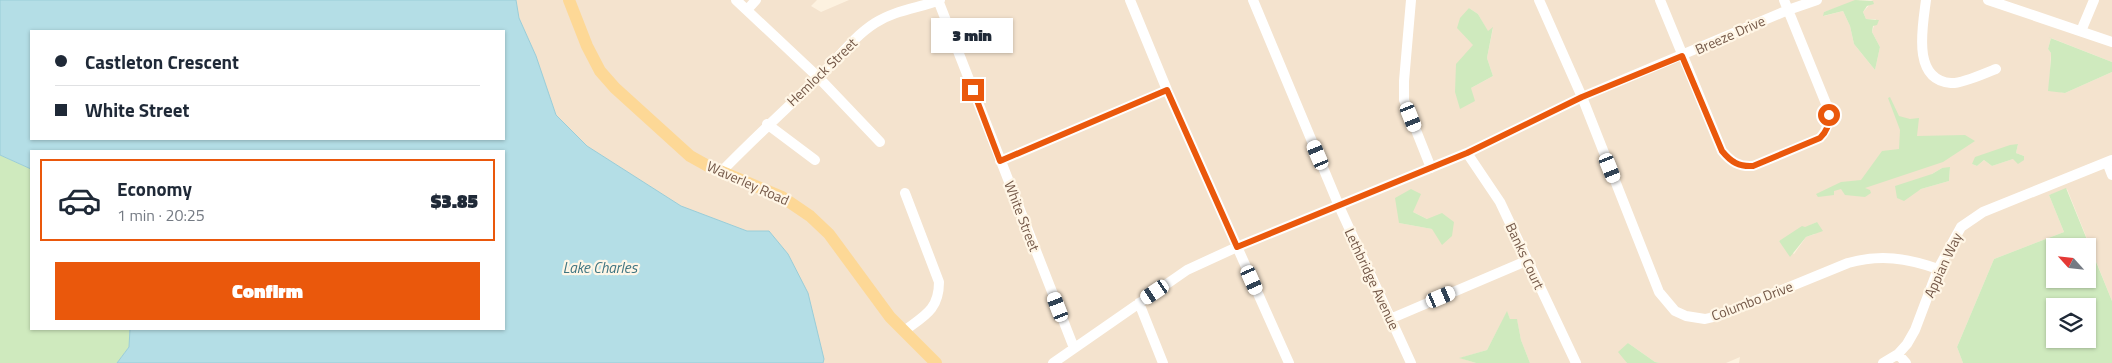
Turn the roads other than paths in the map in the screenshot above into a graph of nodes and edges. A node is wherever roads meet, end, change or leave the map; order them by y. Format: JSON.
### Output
{"nodes":[{"id":1,"x":569,"y":0,"type":"edge"},
{"id":2,"x":736,"y":0,"type":"edge"},
{"id":3,"x":756,"y":0,"type":"edge"},
{"id":4,"x":939,"y":0,"type":"edge"},
{"id":5,"x":1130,"y":0,"type":"edge"},
{"id":6,"x":1253,"y":0,"type":"edge"},
{"id":7,"x":1411,"y":0,"type":"edge"},
{"id":8,"x":1539,"y":0,"type":"edge"},
{"id":9,"x":1660,"y":0,"type":"edge"},
{"id":10,"x":1817,"y":0,"type":"edge"},
{"id":11,"x":1926,"y":0,"type":"edge"},
{"id":12,"x":1988,"y":0,"type":"edge"},
{"id":13,"x":2094,"y":0,"type":"edge"},
{"id":14,"x":1786,"y":5,"type":"edge"},
{"id":15,"x":747,"y":10,"type":"junction"},
{"id":16,"x":2081,"y":31,"type":"junction"},
{"id":17,"x":2112,"y":42,"type":"edge"},
{"id":18,"x":1682,"y":56,"type":"junction"},
{"id":19,"x":1996,"y":69,"type":"dead end"},
{"id":20,"x":819,"y":78,"type":"junction"},
{"id":21,"x":1167,"y":90,"type":"junction"},
{"id":22,"x":1582,"y":97,"type":"junction"},
{"id":23,"x":767,"y":124,"type":"junction"},
{"id":24,"x":880,"y":142,"type":"dead end"},
{"id":25,"x":1467,"y":153,"type":"junction"},
{"id":26,"x":816,"y":160,"type":"dead end"},
{"id":27,"x":1000,"y":161,"type":"junction"},
{"id":28,"x":2109,"y":161,"type":"edge"},
{"id":29,"x":1431,"y":168,"type":"junction"},
{"id":30,"x":722,"y":171,"type":"junction"},
{"id":31,"x":2112,"y":175,"type":"edge"},
{"id":32,"x":905,"y":193,"type":"dead end"},
{"id":33,"x":1339,"y":206,"type":"junction"},
{"id":34,"x":1237,"y":247,"type":"junction"},
{"id":35,"x":1526,"y":260,"type":"junction"},
{"id":36,"x":1938,"y":269,"type":"junction"},
{"id":37,"x":1138,"y":303,"type":"junction"},
{"id":38,"x":1390,"y":319,"type":"junction"},
{"id":39,"x":904,"y":331,"type":"junction"},
{"id":40,"x":1074,"y":348,"type":"junction"},
{"id":41,"x":1898,"y":354,"type":"junction"},
{"id":42,"x":936,"y":363,"type":"edge"},
{"id":43,"x":1053,"y":363,"type":"edge"},
{"id":44,"x":1163,"y":363,"type":"edge"},
{"id":45,"x":1289,"y":363,"type":"edge"},
{"id":46,"x":1412,"y":363,"type":"edge"},
{"id":47,"x":1576,"y":363,"type":"edge"},
{"id":48,"x":1883,"y":363,"type":"edge"},
{"id":49,"x":1906,"y":363,"type":"edge"}],
"edges":[{"from":1,"to":30,"type":"main road","name":"Waverley Road"},
{"from":2,"to":15,"type":"street"},
{"from":3,"to":15,"type":"street"},
{"from":4,"to":20,"type":"street","name":"Hemlock Street"},
{"from":4,"to":27,"type":"street","name":"White Street"},
{"from":5,"to":21,"type":"street"},
{"from":6,"to":33,"type":"street","name":"Lethbridge Avenue"},
{"from":7,"to":29,"type":"street"},
{"from":8,"to":22,"type":"street","name":"Columbo Drive"},
{"from":9,"to":18,"type":"street"},
{"from":10,"to":14,"type":"street","name":"Breeze Drive"},
{"from":11,"to":19,"type":"street"},
{"from":12,"to":16,"type":"street"},
{"from":13,"to":16,"type":"street"},
{"from":14,"to":18,"type":"street","name":"Breeze Drive"},
{"from":14,"to":18,"type":"street"},
{"from":15,"to":20,"type":"street"},
{"from":16,"to":17,"type":"street"},
{"from":18,"to":22,"type":"street","name":"Breeze Drive"},
{"from":20,"to":23,"type":"street","name":"Hemlock Street"},
{"from":20,"to":24,"type":"street"},
{"from":21,"to":27,"type":"street"},
{"from":21,"to":34,"type":"street"},
{"from":22,"to":25,"type":"street","name":"Breeze Drive"},
{"from":22,"to":36,"type":"street","name":"Columbo Drive"},
{"from":23,"to":26,"type":"street"},
{"from":23,"to":30,"type":"street","name":"Hemlock Street"},
{"from":25,"to":29,"type":"street","name":"Breeze Drive"},
{"from":25,"to":35,"type":"street","name":"Banks Court"},
{"from":27,"to":40,"type":"street","name":"White Street"},
{"from":28,"to":31,"type":"street"},
{"from":28,"to":36,"type":"street","name":"Appian Way"},
{"from":29,"to":33,"type":"street","name":"Breeze Drive"},
{"from":30,"to":39,"type":"main road","name":"Waverley Road"},
{"from":32,"to":39,"type":"street"},
{"from":33,"to":34,"type":"street","name":"Breeze Drive"},
{"from":33,"to":38,"type":"street","name":"Lethbridge Avenue"},
{"from":34,"to":37,"type":"street","name":"Breeze Drive"},
{"from":34,"to":45,"type":"street"},
{"from":35,"to":38,"type":"street"},
{"from":35,"to":47,"type":"street","name":"Banks Court"},
{"from":36,"to":41,"type":"street","name":"Appian Way"},
{"from":37,"to":40,"type":"street","name":"Breeze Drive"},
{"from":37,"to":44,"type":"street"},
{"from":38,"to":46,"type":"street","name":"Lethbridge Avenue"},
{"from":39,"to":42,"type":"main road","name":"Waverley Road"},
{"from":40,"to":43,"type":"street","name":"Breeze Drive"},
{"from":41,"to":48,"type":"street","name":"Appian Way"},
{"from":41,"to":49,"type":"street"}]}
